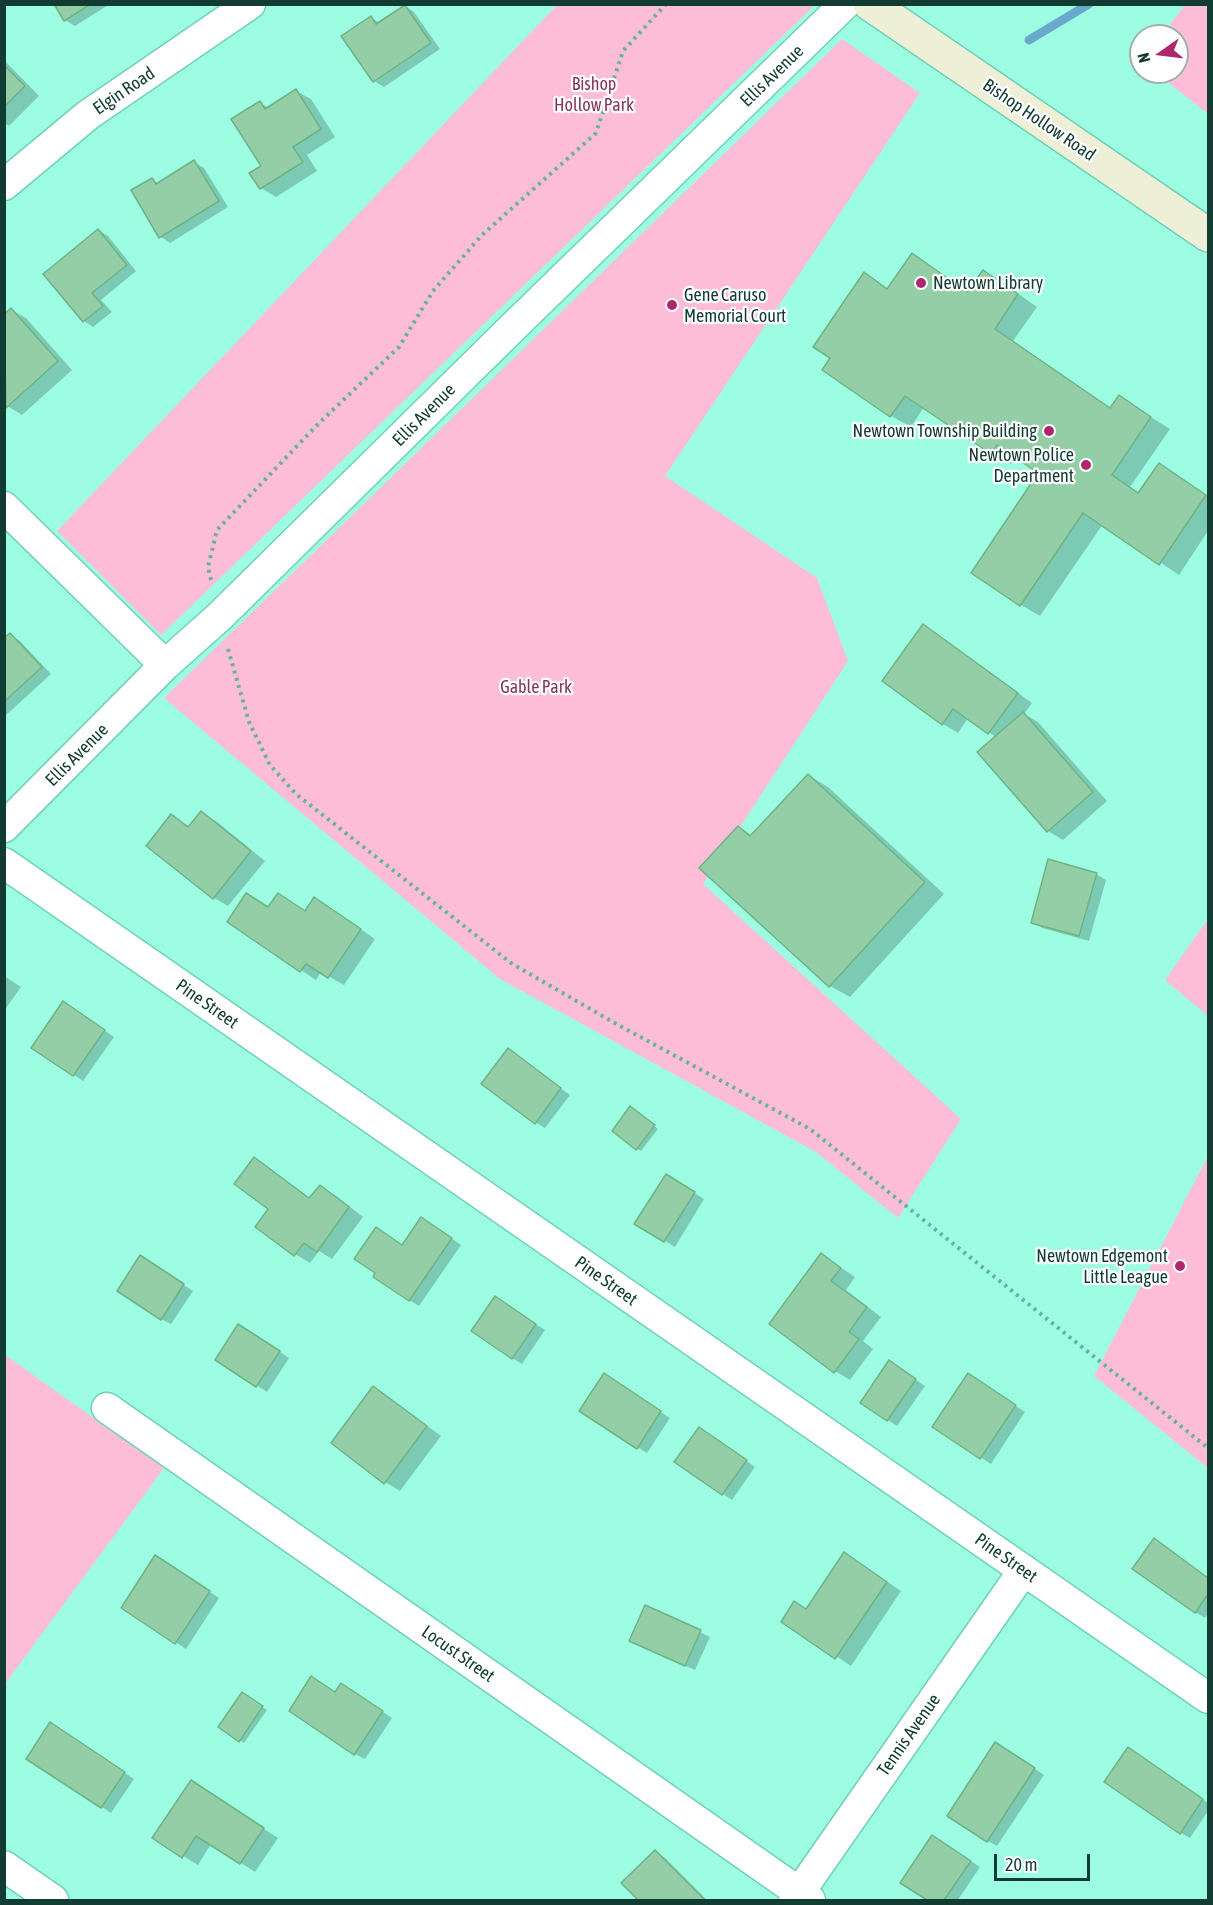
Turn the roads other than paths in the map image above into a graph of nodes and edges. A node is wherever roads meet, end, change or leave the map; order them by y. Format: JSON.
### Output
{"nodes":[{"id":1,"x":250,"y":4,"type":"edge"},
{"id":2,"x":845,"y":4,"type":"edge"},
{"id":3,"x":870,"y":4,"type":"edge"},
{"id":4,"x":4,"y":185,"type":"edge"},
{"id":5,"x":1209,"y":235,"type":"edge"},
{"id":6,"x":4,"y":507,"type":"edge"},
{"id":7,"x":165,"y":665,"type":"junction"},
{"id":8,"x":4,"y":827,"type":"edge"},
{"id":9,"x":4,"y":863,"type":"edge"},
{"id":10,"x":107,"y":1408,"type":"dead end"},
{"id":11,"x":1024,"y":1570,"type":"junction"},
{"id":12,"x":1209,"y":1698,"type":"edge"},
{"id":13,"x":4,"y":1866,"type":"edge"},
{"id":14,"x":801,"y":1898,"type":"edge"},
{"id":15,"x":53,"y":1900,"type":"edge"}],
"edges":[{"from":1,"to":4,"type":"street","name":"Elgin Road"},
{"from":2,"to":7,"type":"street","name":"Ellis Avenue"},
{"from":3,"to":5,"type":"street","name":"Bishop Hollow Road"},
{"from":6,"to":7,"type":"street"},
{"from":7,"to":8,"type":"street","name":"Ellis Avenue"},
{"from":9,"to":11,"type":"street","name":"Pine Street"},
{"from":10,"to":14,"type":"street","name":"Locust Street"},
{"from":11,"to":12,"type":"street","name":"Pine Street"},
{"from":11,"to":14,"type":"street","name":"Tennis Avenue"},
{"from":13,"to":15,"type":"street"}]}
